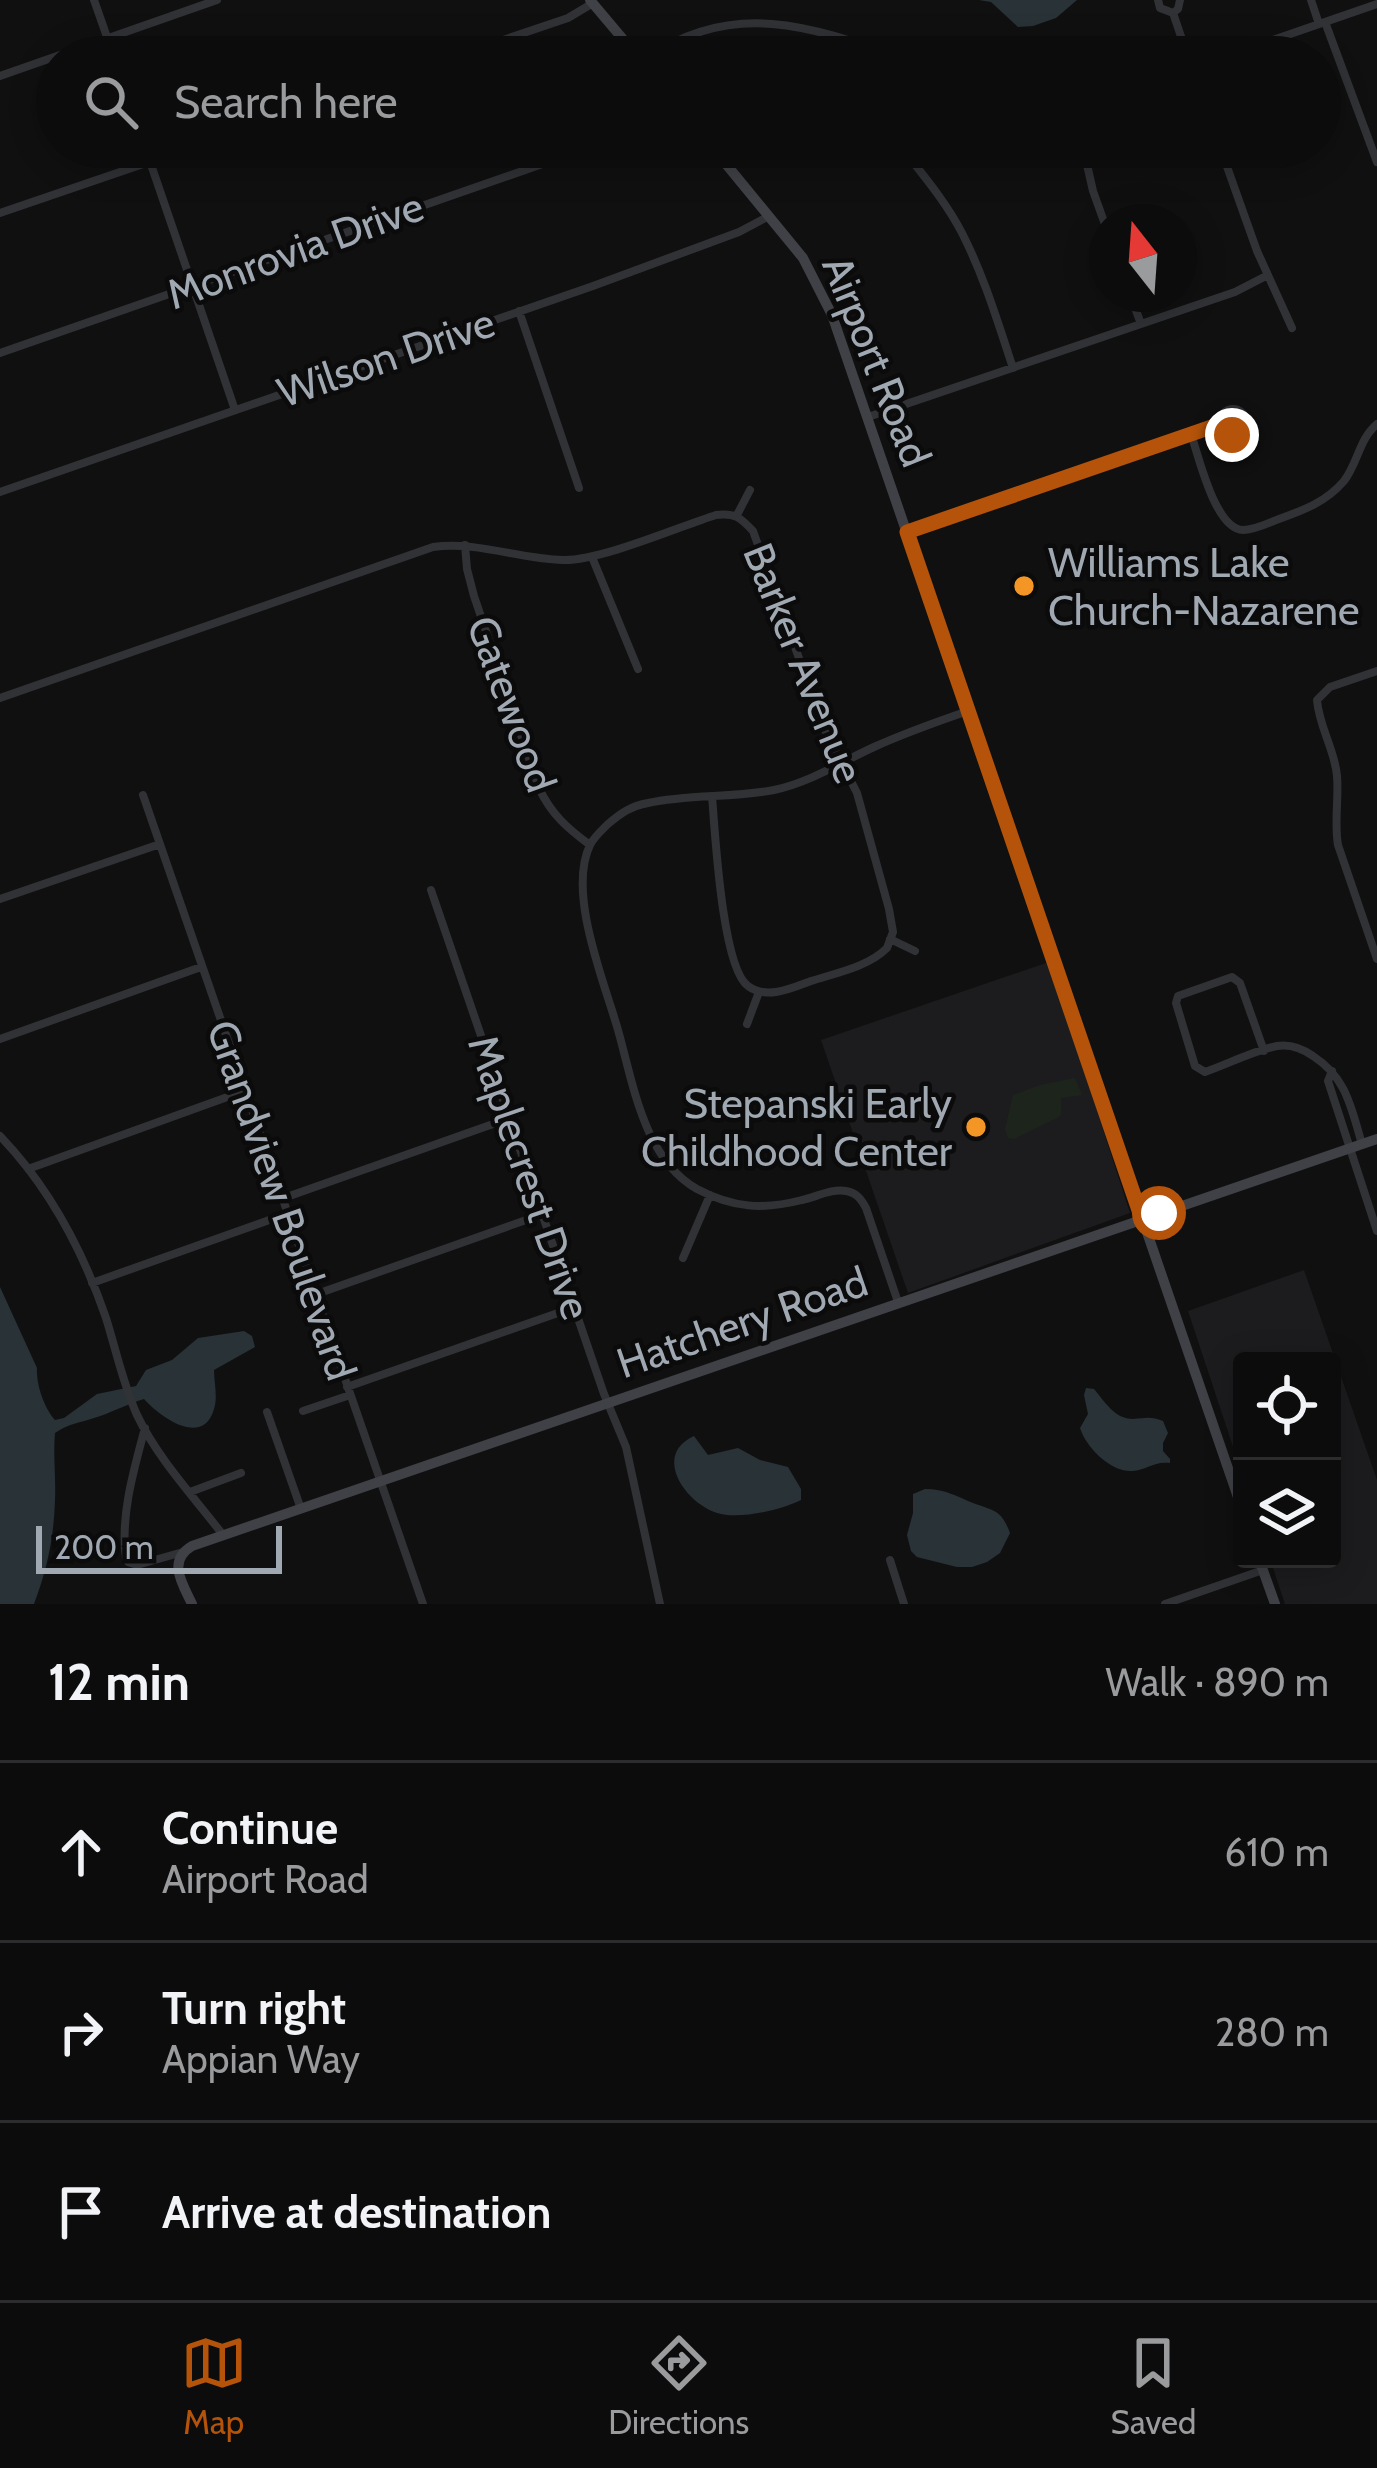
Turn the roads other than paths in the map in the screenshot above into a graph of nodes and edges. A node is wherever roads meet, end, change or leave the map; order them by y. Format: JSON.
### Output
{"nodes":[{"id":1,"x":94,"y":0,"type":"edge"},
{"id":2,"x":217,"y":0,"type":"edge"},
{"id":3,"x":1158,"y":0,"type":"edge"},
{"id":4,"x":1180,"y":0,"type":"edge"},
{"id":5,"x":1311,"y":0,"type":"edge"},
{"id":6,"x":592,"y":2,"type":"edge"},
{"id":7,"x":1377,"y":4,"type":"edge"},
{"id":8,"x":1173,"y":14,"type":"junction"},
{"id":9,"x":1322,"y":23,"type":"junction"},
{"id":10,"x":106,"y":36,"type":"edge"},
{"id":11,"x":113,"y":36,"type":"edge"},
{"id":12,"x":515,"y":36,"type":"edge"},
{"id":13,"x":620,"y":36,"type":"edge"},
{"id":14,"x":679,"y":36,"type":"edge"},
{"id":15,"x":832,"y":36,"type":"edge"},
{"id":16,"x":1181,"y":36,"type":"edge"},
{"id":17,"x":1285,"y":36,"type":"edge"},
{"id":18,"x":1327,"y":36,"type":"edge"},
{"id":19,"x":36,"y":63,"type":"edge"},
{"id":20,"x":1341,"y":71,"type":"edge"},
{"id":21,"x":0,"y":76,"type":"edge"},
{"id":22,"x":1377,"y":162,"type":"edge"},
{"id":23,"x":132,"y":168,"type":"edge"},
{"id":24,"x":152,"y":168,"type":"edge"},
{"id":25,"x":531,"y":168,"type":"edge"},
{"id":26,"x":730,"y":168,"type":"edge"},
{"id":27,"x":919,"y":168,"type":"edge"},
{"id":28,"x":1088,"y":168,"type":"edge"},
{"id":29,"x":1228,"y":168,"type":"edge"},
{"id":30,"x":1098,"y":204,"type":"edge"},
{"id":31,"x":0,"y":213,"type":"edge"},
{"id":32,"x":770,"y":216,"type":"junction"},
{"id":33,"x":1268,"y":275,"type":"junction"},
{"id":34,"x":193,"y":286,"type":"junction"},
{"id":35,"x":519,"y":311,"type":"junction"},
{"id":36,"x":1137,"y":312,"type":"edge"},
{"id":37,"x":1141,"y":324,"type":"junction"},
{"id":38,"x":1292,"y":328,"type":"dead end"},
{"id":39,"x":0,"y":353,"type":"edge"},
{"id":40,"x":1013,"y":368,"type":"junction"},
{"id":41,"x":235,"y":410,"type":"junction"},
{"id":42,"x":868,"y":417,"type":"junction"},
{"id":43,"x":1220,"y":424,"type":"dead end"},
{"id":44,"x":1377,"y":424,"type":"edge"},
{"id":45,"x":1191,"y":434,"type":"junction"},
{"id":46,"x":579,"y":488,"type":"dead end"},
{"id":47,"x":750,"y":490,"type":"dead end"},
{"id":48,"x":0,"y":492,"type":"edge"},
{"id":49,"x":736,"y":515,"type":"junction"},
{"id":50,"x":907,"y":532,"type":"junction"},
{"id":51,"x":465,"y":545,"type":"junction"},
{"id":52,"x":592,"y":556,"type":"junction"},
{"id":53,"x":638,"y":669,"type":"dead end"},
{"id":54,"x":1377,"y":671,"type":"edge"},
{"id":55,"x":0,"y":698,"type":"edge"},
{"id":56,"x":968,"y":711,"type":"junction"},
{"id":57,"x":841,"y":764,"type":"junction"},
{"id":58,"x":143,"y":795,"type":"dead end"},
{"id":59,"x":712,"y":796,"type":"junction"},
{"id":60,"x":160,"y":844,"type":"junction"},
{"id":61,"x":590,"y":845,"type":"junction"},
{"id":62,"x":431,"y":890,"type":"dead end"},
{"id":63,"x":0,"y":899,"type":"edge"},
{"id":64,"x":890,"y":939,"type":"junction"},
{"id":65,"x":1374,"y":943,"type":"edge"},
{"id":66,"x":915,"y":951,"type":"dead end"},
{"id":67,"x":1377,"y":959,"type":"edge"},
{"id":68,"x":202,"y":967,"type":"junction"},
{"id":69,"x":759,"y":992,"type":"junction"},
{"id":70,"x":747,"y":1024,"type":"dead end"},
{"id":71,"x":0,"y":1039,"type":"edge"},
{"id":72,"x":1264,"y":1051,"type":"junction"},
{"id":73,"x":244,"y":1091,"type":"junction"},
{"id":74,"x":510,"y":1118,"type":"junction"},
{"id":75,"x":0,"y":1136,"type":"edge"},
{"id":76,"x":1377,"y":1139,"type":"edge"},
{"id":77,"x":1356,"y":1147,"type":"junction"},
{"id":78,"x":28,"y":1169,"type":"junction"},
{"id":79,"x":710,"y":1195,"type":"junction"},
{"id":80,"x":281,"y":1199,"type":"junction"},
{"id":81,"x":286,"y":1214,"type":"junction"},
{"id":82,"x":543,"y":1214,"type":"junction"},
{"id":83,"x":1142,"y":1219,"type":"junction"},
{"id":84,"x":1377,"y":1231,"type":"edge"},
{"id":85,"x":683,"y":1258,"type":"dead end"},
{"id":86,"x":92,"y":1283,"type":"junction"},
{"id":87,"x":314,"y":1294,"type":"junction"},
{"id":88,"x":898,"y":1302,"type":"junction"},
{"id":89,"x":575,"y":1306,"type":"junction"},
{"id":90,"x":349,"y":1391,"type":"junction"},
{"id":91,"x":608,"y":1403,"type":"junction"},
{"id":92,"x":267,"y":1412,"type":"dead end"},
{"id":93,"x":303,"y":1412,"type":"dead end"},
{"id":94,"x":145,"y":1428,"type":"junction"},
{"id":95,"x":242,"y":1473,"type":"dead end"},
{"id":96,"x":380,"y":1482,"type":"junction"},
{"id":97,"x":1233,"y":1483,"type":"edge"},
{"id":98,"x":190,"y":1492,"type":"junction"},
{"id":99,"x":301,"y":1509,"type":"junction"},
{"id":100,"x":223,"y":1535,"type":"junction"},
{"id":101,"x":183,"y":1552,"type":"junction"},
{"id":102,"x":890,"y":1560,"type":"dead end"},
{"id":103,"x":1254,"y":1568,"type":"edge"},
{"id":104,"x":1262,"y":1568,"type":"edge"},
{"id":105,"x":192,"y":1604,"type":"edge"},
{"id":106,"x":423,"y":1604,"type":"edge"},
{"id":107,"x":660,"y":1604,"type":"edge"},
{"id":108,"x":904,"y":1604,"type":"edge"},
{"id":109,"x":1165,"y":1604,"type":"edge"},
{"id":110,"x":1275,"y":1604,"type":"edge"}],
"edges":[{"from":1,"to":10,"type":"street"},
{"from":2,"to":11,"type":"street"},
{"from":3,"to":8,"type":"street"},
{"from":4,"to":8,"type":"street"},
{"from":5,"to":9,"type":"street"},
{"from":6,"to":12,"type":"street"},
{"from":6,"to":13,"type":"street"},
{"from":7,"to":9,"type":"street"},
{"from":8,"to":16,"type":"street"},
{"from":9,"to":17,"type":"street"},
{"from":9,"to":18,"type":"street"},
{"from":14,"to":15,"type":"street"},
{"from":19,"to":21,"type":"street"},
{"from":20,"to":22,"type":"street"},
{"from":23,"to":31,"type":"street"},
{"from":24,"to":34,"type":"street"},
{"from":25,"to":34,"type":"street","name":"Monrovia Drive"},
{"from":26,"to":32,"type":"street","name":"Airport Road"},
{"from":27,"to":40,"type":"street"},
{"from":28,"to":30,"type":"street"},
{"from":29,"to":33,"type":"street"},
{"from":32,"to":35,"type":"street","name":"Wilson Drive"},
{"from":32,"to":42,"type":"street","name":"Airport Road"},
{"from":33,"to":37,"type":"street"},
{"from":33,"to":38,"type":"street"},
{"from":34,"to":39,"type":"street","name":"Monrovia Drive"},
{"from":34,"to":41,"type":"street"},
{"from":35,"to":41,"type":"street","name":"Wilson Drive"},
{"from":35,"to":46,"type":"street"},
{"from":36,"to":37,"type":"street"},
{"from":37,"to":40,"type":"street"},
{"from":40,"to":42,"type":"street"},
{"from":41,"to":48,"type":"street","name":"Wilson Drive"},
{"from":42,"to":50,"type":"street","name":"Airport Road"},
{"from":43,"to":45,"type":"street"},
{"from":44,"to":45,"type":"street"},
{"from":45,"to":50,"type":"street"},
{"from":47,"to":49,"type":"street"},
{"from":49,"to":52,"type":"street","name":"Barker Avenue"},
{"from":49,"to":57,"type":"street","name":"Barker Avenue"},
{"from":50,"to":56,"type":"street","name":"Airport Road"},
{"from":51,"to":52,"type":"street","name":"Barker Avenue"},
{"from":51,"to":55,"type":"street","name":"Barker Avenue"},
{"from":51,"to":61,"type":"street","name":"Gatewood"},
{"from":52,"to":53,"type":"street"},
{"from":54,"to":65,"type":"street"},
{"from":56,"to":57,"type":"street"},
{"from":56,"to":83,"type":"street","name":"Airport Road"},
{"from":57,"to":59,"type":"street"},
{"from":57,"to":64,"type":"street","name":"Barker Avenue"},
{"from":58,"to":60,"type":"street","name":"Grandview Boulevard"},
{"from":59,"to":61,"type":"street"},
{"from":59,"to":69,"type":"street"},
{"from":60,"to":63,"type":"street"},
{"from":60,"to":68,"type":"street","name":"Grandview Boulevard"},
{"from":61,"to":79,"type":"street"},
{"from":62,"to":74,"type":"street","name":"Maplecrest Drive"},
{"from":64,"to":66,"type":"street"},
{"from":64,"to":69,"type":"street"},
{"from":65,"to":67,"type":"street"},
{"from":68,"to":71,"type":"street"},
{"from":68,"to":73,"type":"street","name":"Grandview Boulevard"},
{"from":69,"to":70,"type":"street"},
{"from":72,"to":72,"type":"street"},
{"from":72,"to":77,"type":"street"},
{"from":73,"to":78,"type":"street"},
{"from":73,"to":80,"type":"street","name":"Grandview Boulevard"},
{"from":74,"to":80,"type":"street"},
{"from":74,"to":82,"type":"street","name":"Maplecrest Drive"},
{"from":75,"to":78,"type":"street"},
{"from":76,"to":77,"type":"street","name":"Hatchery Road"},
{"from":77,"to":83,"type":"street","name":"Hatchery Road"},
{"from":77,"to":84,"type":"street"},
{"from":78,"to":86,"type":"street"},
{"from":79,"to":85,"type":"street"},
{"from":79,"to":88,"type":"street"},
{"from":80,"to":81,"type":"street","name":"Grandview Boulevard"},
{"from":81,"to":86,"type":"street"},
{"from":81,"to":87,"type":"street","name":"Grandview Boulevard"},
{"from":82,"to":87,"type":"street"},
{"from":82,"to":89,"type":"street","name":"Maplecrest Drive"},
{"from":83,"to":88,"type":"street","name":"Hatchery Road"},
{"from":83,"to":97,"type":"street","name":"Airport Road"},
{"from":86,"to":94,"type":"street"},
{"from":87,"to":90,"type":"street","name":"Grandview Boulevard"},
{"from":88,"to":91,"type":"street","name":"Hatchery Road"},
{"from":89,"to":90,"type":"street"},
{"from":89,"to":91,"type":"street","name":"Maplecrest Drive"},
{"from":90,"to":93,"type":"street"},
{"from":90,"to":96,"type":"street","name":"Grandview Boulevard"},
{"from":91,"to":96,"type":"street","name":"Hatchery Road"},
{"from":91,"to":107,"type":"street","name":"Maplecrest Drive"},
{"from":92,"to":99,"type":"street"},
{"from":94,"to":98,"type":"street"},
{"from":94,"to":101,"type":"street"},
{"from":95,"to":98,"type":"street"},
{"from":96,"to":99,"type":"street","name":"Hatchery Road"},
{"from":96,"to":106,"type":"street","name":"Grandview Boulevard"},
{"from":98,"to":100,"type":"street"},
{"from":99,"to":100,"type":"street","name":"Hatchery Road"},
{"from":100,"to":101,"type":"street","name":"Hatchery Road"},
{"from":101,"to":105,"type":"street"},
{"from":102,"to":108,"type":"street"},
{"from":103,"to":109,"type":"street"},
{"from":104,"to":110,"type":"street"}]}
